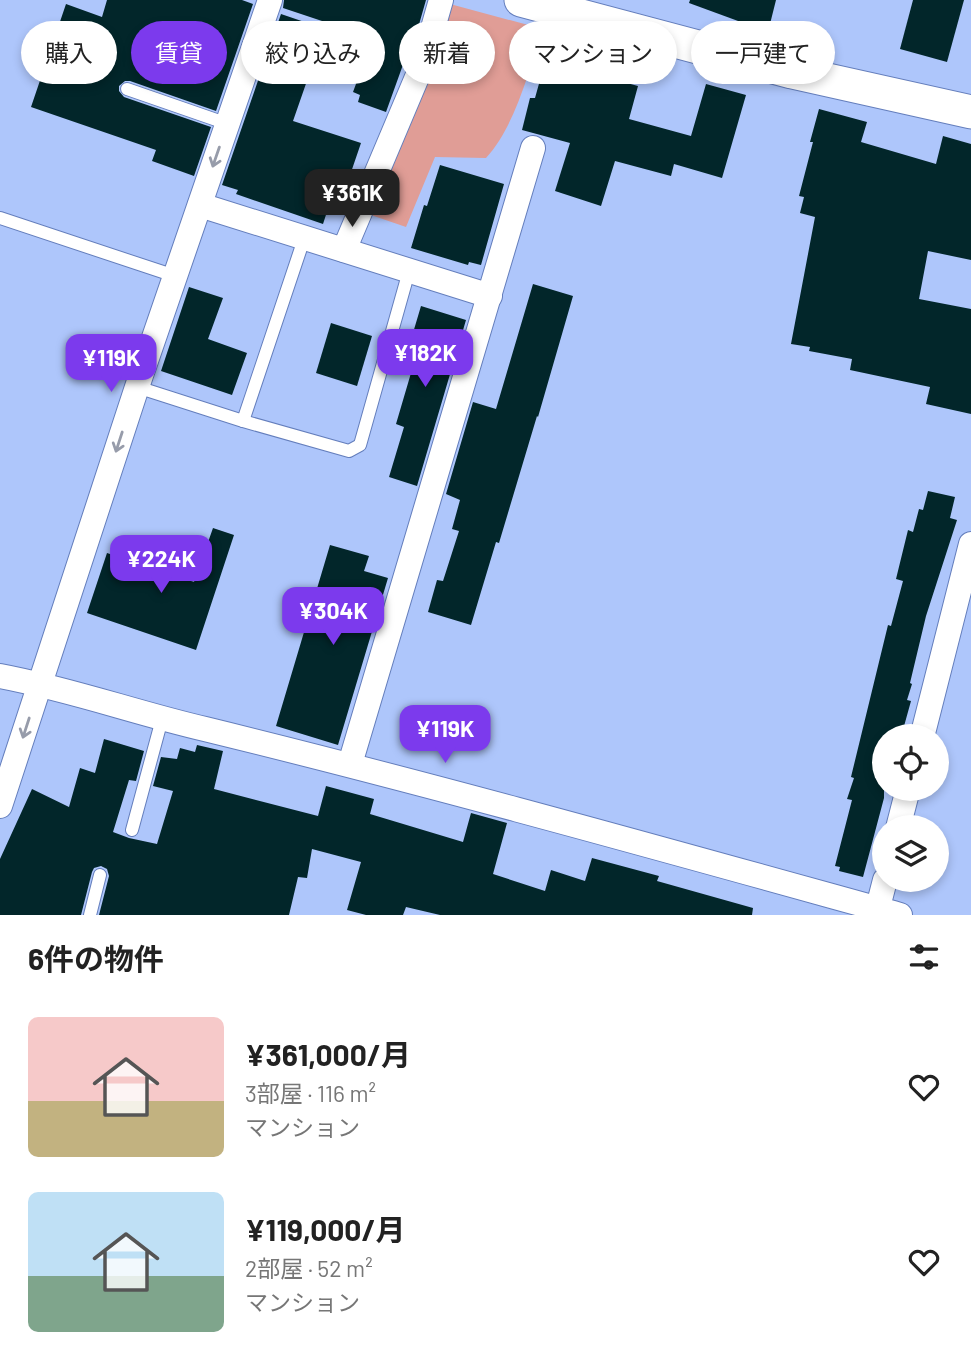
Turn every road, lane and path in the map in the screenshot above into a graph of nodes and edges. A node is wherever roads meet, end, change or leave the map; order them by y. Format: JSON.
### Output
{"nodes":[{"id":1,"x":271,"y":0,"type":"edge"},
{"id":2,"x":441,"y":0,"type":"edge"},
{"id":3,"x":521,"y":0,"type":"edge"},
{"id":4,"x":127,"y":89,"type":"dead end"},
{"id":5,"x":971,"y":111,"type":"edge"},
{"id":6,"x":228,"y":124,"type":"junction"},
{"id":7,"x":533,"y":148,"type":"dead end"},
{"id":8,"x":200,"y":205,"type":"junction"},
{"id":9,"x":0,"y":218,"type":"edge"},
{"id":10,"x":304,"y":239,"type":"junction"},
{"id":11,"x":344,"y":250,"type":"junction"},
{"id":12,"x":409,"y":271,"type":"junction"},
{"id":13,"x":175,"y":276,"type":"junction"},
{"id":14,"x":490,"y":296,"type":"junction"},
{"id":15,"x":137,"y":387,"type":"junction"},
{"id":16,"x":243,"y":421,"type":"junction"},
{"id":17,"x":971,"y":544,"type":"edge"},
{"id":18,"x":0,"y":676,"type":"edge"},
{"id":19,"x":40,"y":683,"type":"junction"},
{"id":20,"x":162,"y":719,"type":"junction"},
{"id":21,"x":925,"y":724,"type":"edge"},
{"id":22,"x":349,"y":764,"type":"junction"},
{"id":23,"x":0,"y":806,"type":"edge"},
{"id":24,"x":132,"y":830,"type":"dead end"},
{"id":25,"x":100,"y":875,"type":"dead end"},
{"id":26,"x":885,"y":892,"type":"edge"},
{"id":27,"x":885,"y":913,"type":"edge"},
{"id":28,"x":90,"y":915,"type":"edge"}],
"edges":[{"from":1,"to":6,"type":"street"},
{"from":2,"to":11,"type":"street"},
{"from":3,"to":5,"type":"street"},
{"from":4,"to":6,"type":"lane"},
{"from":6,"to":8,"type":"street","one_way":true},
{"from":7,"to":14,"type":"street"},
{"from":8,"to":10,"type":"street"},
{"from":8,"to":13,"type":"street"},
{"from":9,"to":13,"type":"lane"},
{"from":10,"to":11,"type":"street"},
{"from":10,"to":16,"type":"lane"},
{"from":11,"to":12,"type":"street"},
{"from":12,"to":14,"type":"street"},
{"from":12,"to":16,"type":"lane"},
{"from":13,"to":15,"type":"street"},
{"from":14,"to":22,"type":"street"},
{"from":15,"to":16,"type":"lane"},
{"from":15,"to":19,"type":"street","one_way":true},
{"from":17,"to":21,"type":"street"},
{"from":18,"to":19,"type":"street"},
{"from":19,"to":20,"type":"street"},
{"from":19,"to":23,"type":"street","one_way":true},
{"from":20,"to":22,"type":"street"},
{"from":20,"to":24,"type":"lane"},
{"from":22,"to":27,"type":"street"},
{"from":25,"to":28,"type":"lane"},
{"from":26,"to":27,"type":"street"}]}
